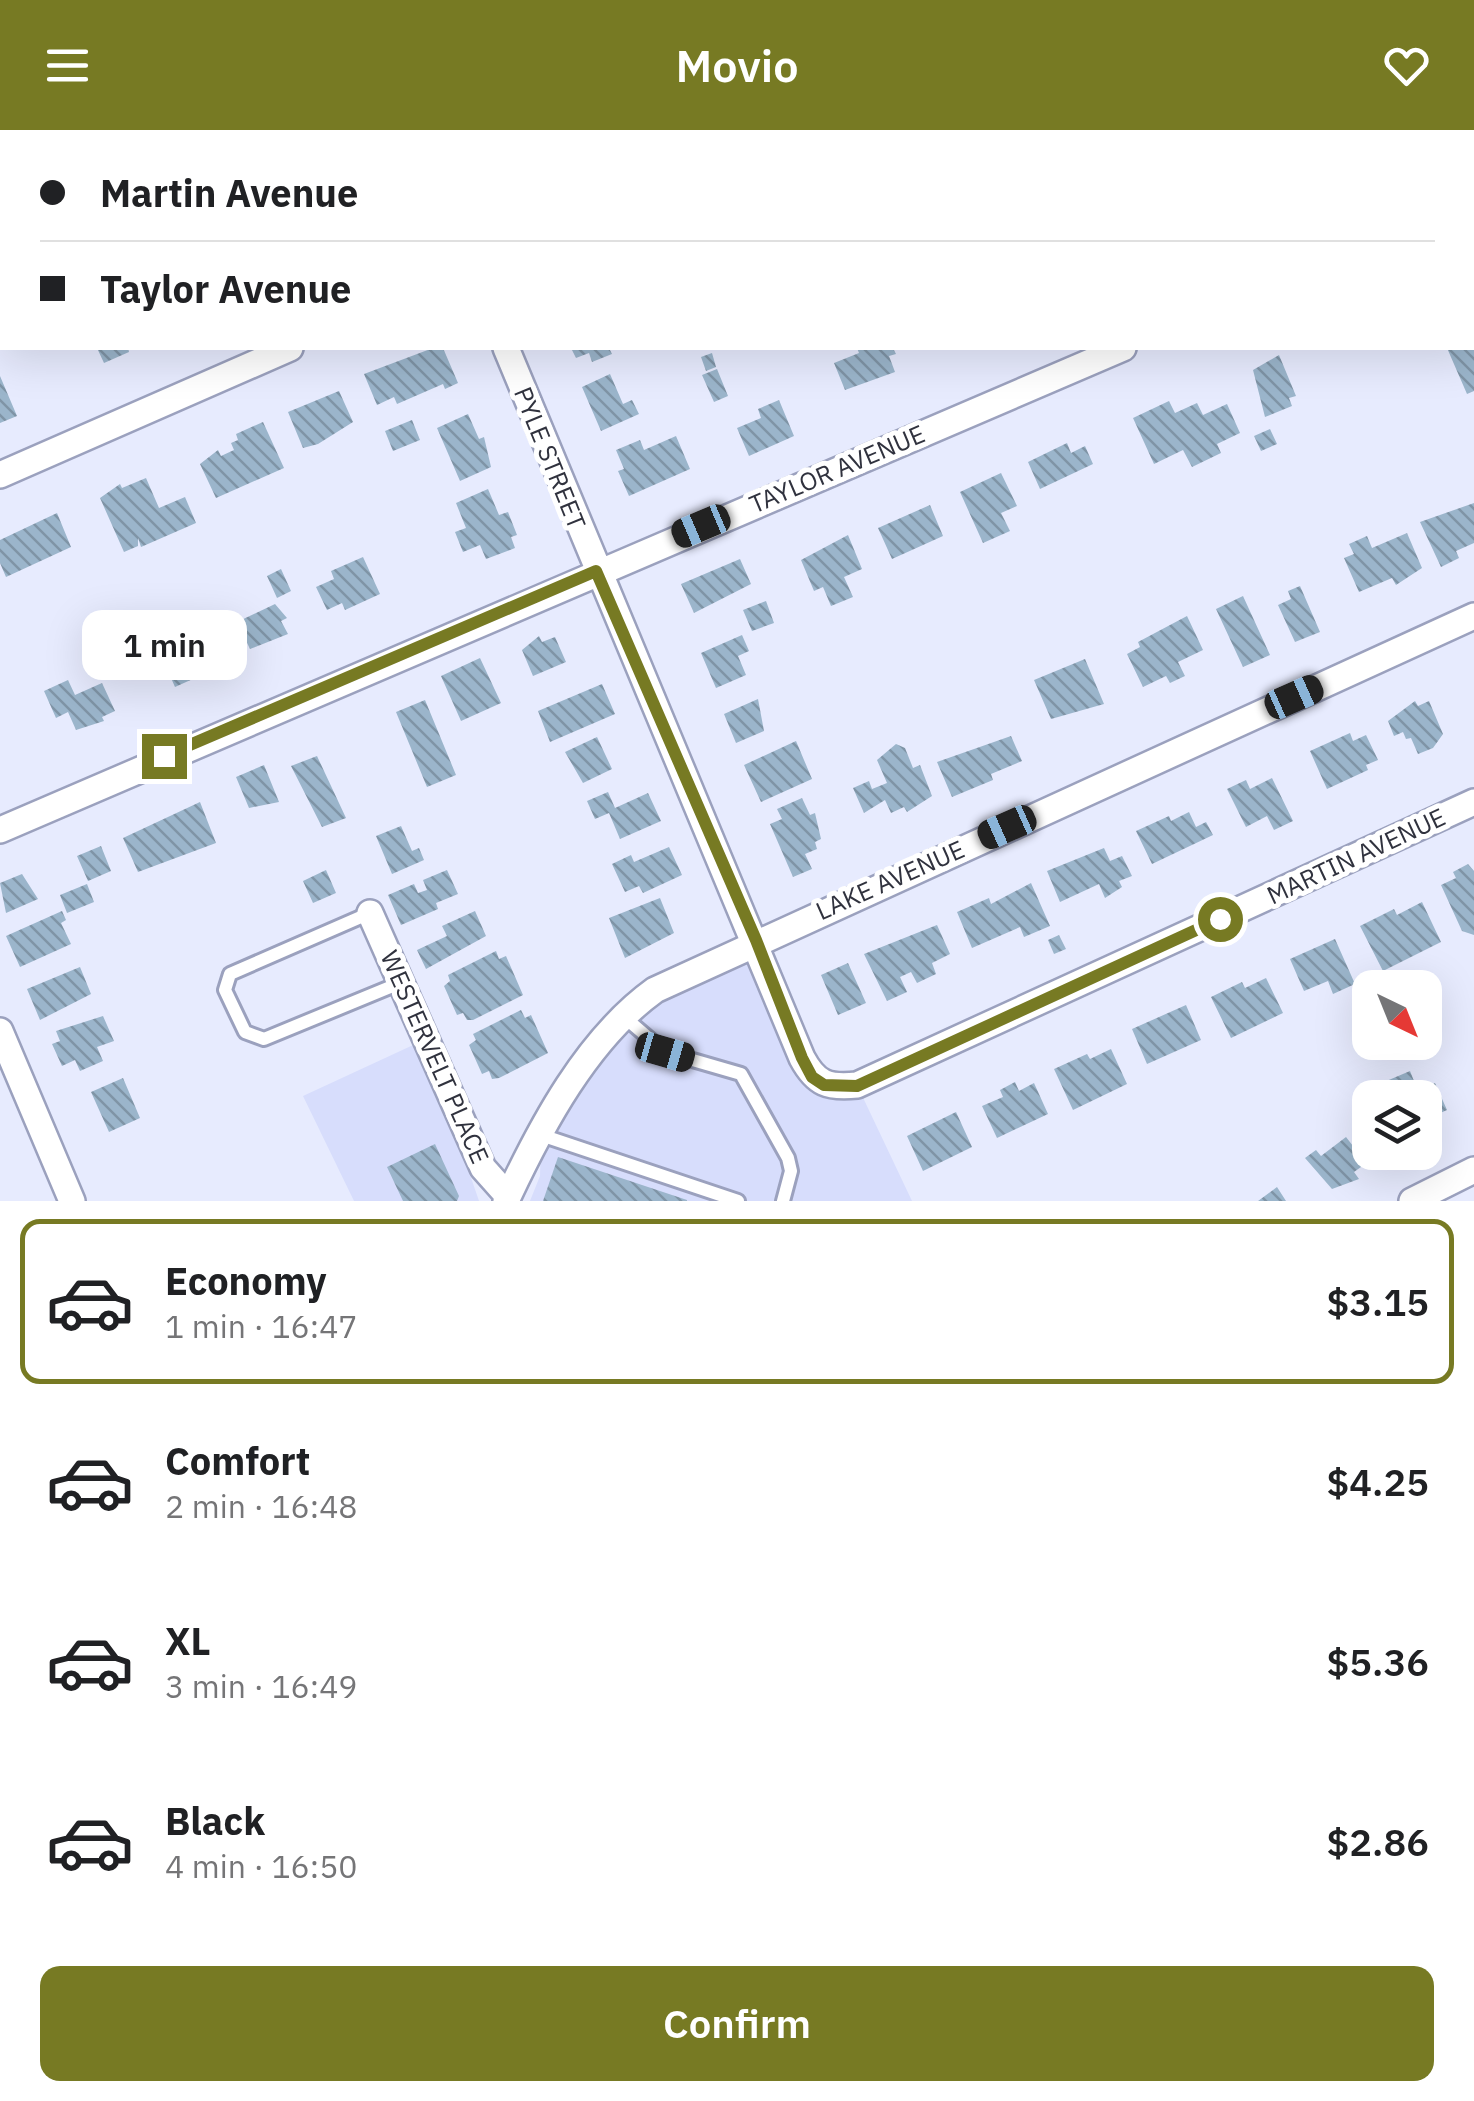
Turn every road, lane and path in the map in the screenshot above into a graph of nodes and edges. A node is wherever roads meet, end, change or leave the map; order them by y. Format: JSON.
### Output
{"nodes":[{"id":1,"x":285,"y":350,"type":"edge"},
{"id":2,"x":507,"y":350,"type":"edge"},
{"id":3,"x":1118,"y":350,"type":"edge"},
{"id":4,"x":0,"y":474,"type":"edge"},
{"id":5,"x":596,"y":571,"type":"junction"},
{"id":6,"x":1474,"y":616,"type":"edge"},
{"id":7,"x":1474,"y":802,"type":"edge"},
{"id":8,"x":0,"y":830,"type":"edge"},
{"id":9,"x":370,"y":913,"type":"joint"},
{"id":10,"x":756,"y":940,"type":"junction"},
{"id":11,"x":400,"y":983,"type":"junction"},
{"id":12,"x":623,"y":1016,"type":"junction"},
{"id":13,"x":0,"y":1031,"type":"edge"},
{"id":14,"x":857,"y":1086,"type":"joint"},
{"id":15,"x":541,"y":1135,"type":"junction"},
{"id":16,"x":1474,"y":1170,"type":"edge"},
{"id":17,"x":507,"y":1199,"type":"edge"},
{"id":18,"x":72,"y":1201,"type":"edge"},
{"id":19,"x":738,"y":1201,"type":"edge"},
{"id":20,"x":783,"y":1201,"type":"edge"},
{"id":21,"x":1412,"y":1201,"type":"edge"}],
"edges":[{"from":1,"to":4,"type":"street"},
{"from":2,"to":5,"type":"street","name":"PYLE STREET"},
{"from":3,"to":5,"type":"street","name":"TAYLOR AVENUE"},
{"from":5,"to":8,"type":"street","name":"TAYLOR AVENUE"},
{"from":5,"to":10,"type":"street","name":"PYLE STREET"},
{"from":6,"to":10,"type":"street","name":"LAKE AVENUE"},
{"from":7,"to":14,"type":"street","name":"MARTIN AVENUE"},
{"from":9,"to":11,"type":"street","name":"WESTERVELT PLACE"},
{"from":9,"to":11,"type":"lane"},
{"from":10,"to":12,"type":"street","name":"LAKE AVENUE"},
{"from":10,"to":14,"type":"street","name":"PYLE STREET"},
{"from":11,"to":17,"type":"street","name":"WESTERVELT PLACE"},
{"from":12,"to":15,"type":"street","name":"LAKE AVENUE"},
{"from":12,"to":20,"type":"lane"},
{"from":13,"to":18,"type":"street"},
{"from":15,"to":17,"type":"street","name":"LAKE AVENUE"},
{"from":15,"to":19,"type":"lane"},
{"from":16,"to":21,"type":"street"}]}
